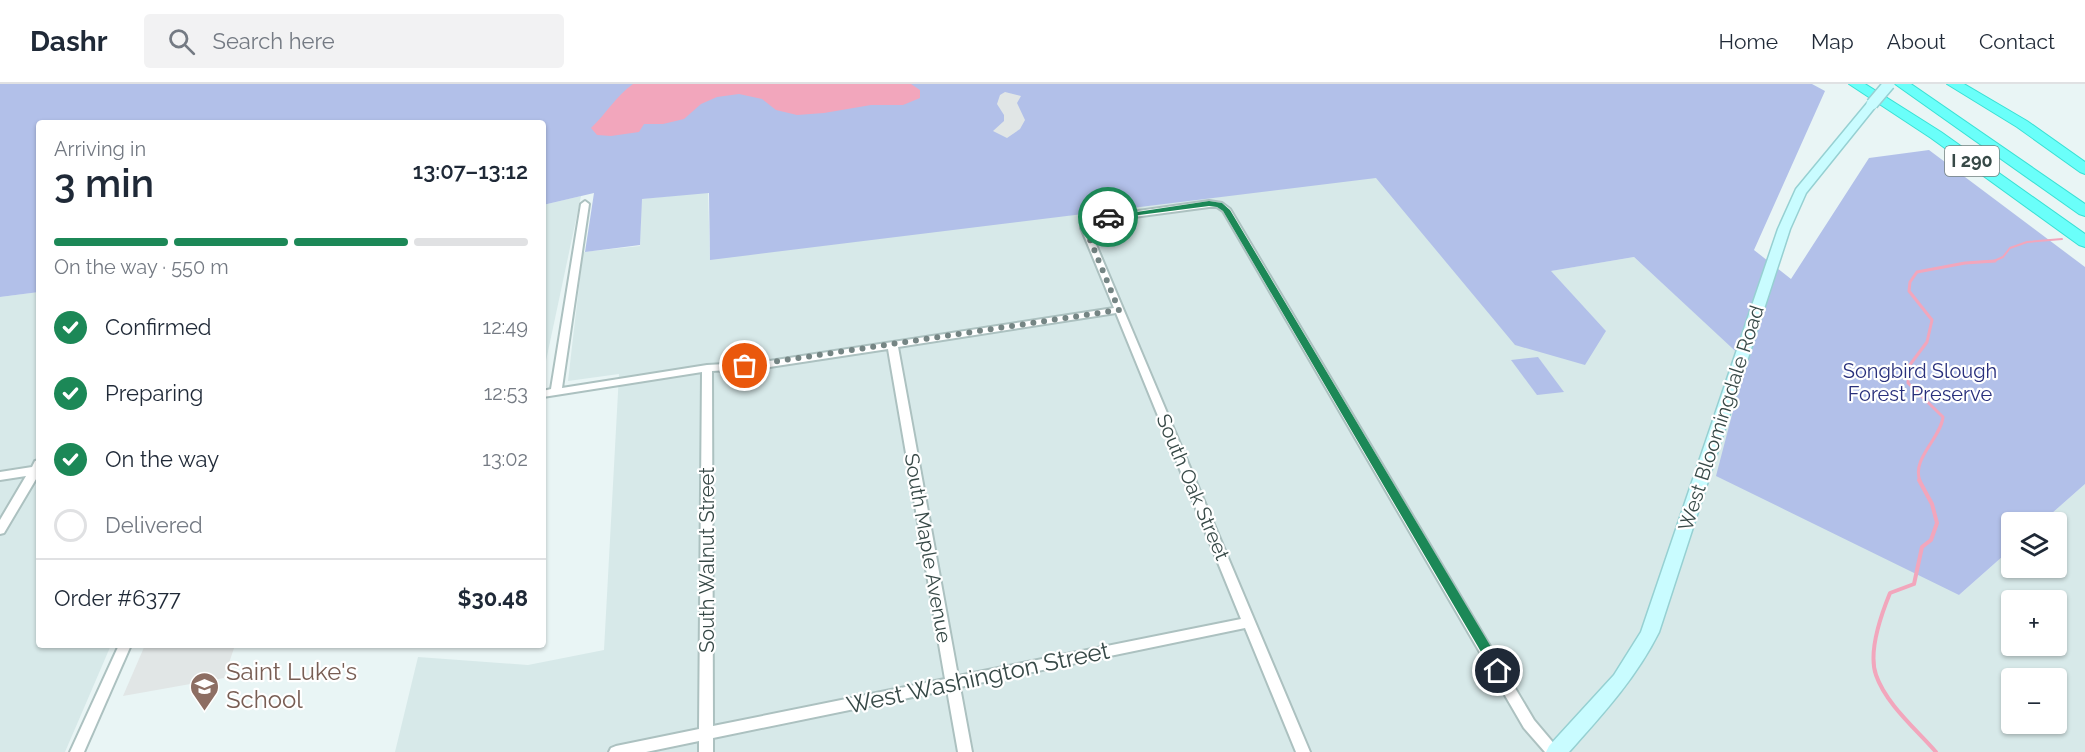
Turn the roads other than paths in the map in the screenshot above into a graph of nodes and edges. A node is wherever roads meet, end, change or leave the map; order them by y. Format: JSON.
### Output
{"nodes":[{"id":1,"x":1856,"y":84,"type":"edge"},
{"id":2,"x":1876,"y":84,"type":"edge"},
{"id":3,"x":1889,"y":84,"type":"edge"},
{"id":4,"x":1902,"y":84,"type":"edge"},
{"id":5,"x":1954,"y":84,"type":"edge"},
{"id":6,"x":2085,"y":169,"type":"edge"},
{"id":7,"x":585,"y":204,"type":"dead end"},
{"id":8,"x":2085,"y":211,"type":"edge"},
{"id":9,"x":2085,"y":234,"type":"edge"},
{"id":10,"x":2085,"y":242,"type":"edge"},
{"id":11,"x":1119,"y":310,"type":"junction"},
{"id":12,"x":892,"y":344,"type":"junction"},
{"id":13,"x":707,"y":368,"type":"junction"},
{"id":14,"x":556,"y":392,"type":"junction"},
{"id":15,"x":546,"y":394,"type":"edge"},
{"id":16,"x":36,"y":468,"type":"edge"},
{"id":17,"x":36,"y":471,"type":"edge"},
{"id":18,"x":0,"y":476,"type":"edge"},
{"id":19,"x":0,"y":530,"type":"edge"},
{"id":20,"x":1249,"y":622,"type":"junction"},
{"id":21,"x":124,"y":648,"type":"edge"},
{"id":22,"x":952,"y":683,"type":"junction"},
{"id":23,"x":707,"y":733,"type":"junction"},
{"id":24,"x":77,"y":752,"type":"edge"},
{"id":25,"x":616,"y":752,"type":"edge"},
{"id":26,"x":706,"y":752,"type":"edge"},
{"id":27,"x":965,"y":752,"type":"edge"},
{"id":28,"x":1303,"y":752,"type":"edge"},
{"id":29,"x":1555,"y":752,"type":"edge"}],
"edges":[{"from":1,"to":10,"type":"highway","number":"I 290"},
{"from":2,"to":9,"type":"highway"},
{"from":3,"to":29,"type":"street","name":"West Bloomingdale Road","bridge":true},
{"from":4,"to":8,"type":"highway"},
{"from":5,"to":6,"type":"highway"},
{"from":7,"to":14,"type":"street"},
{"from":11,"to":12,"type":"street"},
{"from":11,"to":20,"type":"street","name":"South Oak Street"},
{"from":11,"to":29,"type":"street","name":"South Oak Street"},
{"from":12,"to":13,"type":"street"},
{"from":12,"to":22,"type":"street","name":"South Maple Avenue"},
{"from":13,"to":14,"type":"street"},
{"from":13,"to":23,"type":"street","name":"South Walnut Street"},
{"from":14,"to":15,"type":"street"},
{"from":16,"to":18,"type":"street"},
{"from":17,"to":19,"type":"street"},
{"from":20,"to":22,"type":"street","name":"West Washington Street"},
{"from":20,"to":28,"type":"street","name":"South Oak Street"},
{"from":21,"to":24,"type":"street"},
{"from":22,"to":23,"type":"street","name":"West Washington Street"},
{"from":22,"to":27,"type":"street","name":"South Maple Avenue"},
{"from":23,"to":25,"type":"street","name":"West Washington Street"},
{"from":23,"to":26,"type":"street","name":"South Walnut Street"}]}
